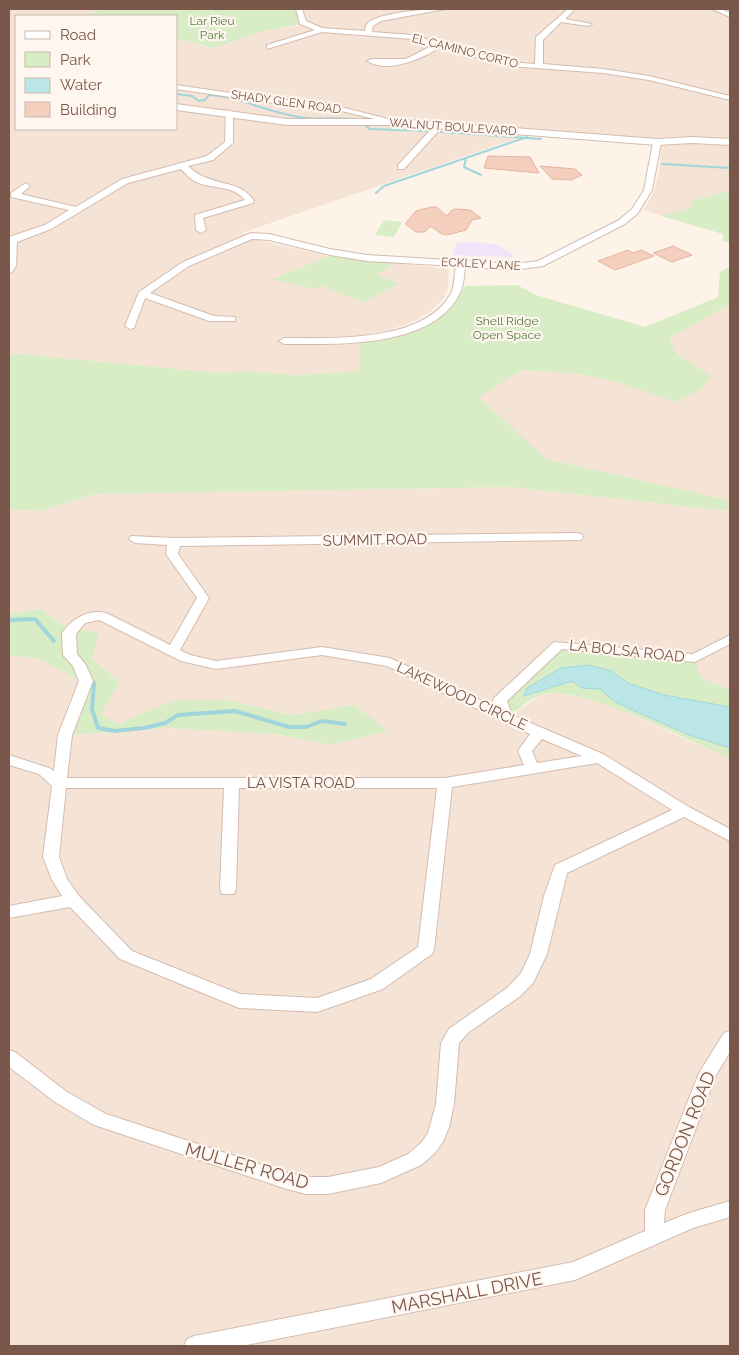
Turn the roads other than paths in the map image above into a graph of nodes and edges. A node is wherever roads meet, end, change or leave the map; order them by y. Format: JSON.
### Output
{"nodes":[{"id":1,"x":299,"y":9,"type":"edge"},
{"id":2,"x":442,"y":9,"type":"edge"},
{"id":3,"x":572,"y":9,"type":"edge"},
{"id":4,"x":715,"y":9,"type":"edge"},
{"id":5,"x":730,"y":15,"type":"edge"},
{"id":6,"x":559,"y":20,"type":"junction"},
{"id":7,"x":588,"y":24,"type":"dead end"},
{"id":8,"x":321,"y":30,"type":"junction"},
{"id":9,"x":368,"y":32,"type":"junction"},
{"id":10,"x":438,"y":44,"type":"junction"},
{"id":11,"x":270,"y":47,"type":"dead end"},
{"id":12,"x":371,"y":61,"type":"dead end"},
{"id":13,"x":539,"y":67,"type":"junction"},
{"id":14,"x":178,"y":87,"type":"edge"},
{"id":15,"x":730,"y":98,"type":"edge"},
{"id":16,"x":178,"y":107,"type":"edge"},
{"id":17,"x":229,"y":112,"type":"junction"},
{"id":18,"x":396,"y":122,"type":"junction"},
{"id":19,"x":439,"y":126,"type":"junction"},
{"id":20,"x":730,"y":132,"type":"edge"},
{"id":21,"x":692,"y":140,"type":"junction"},
{"id":22,"x":657,"y":142,"type":"junction"},
{"id":23,"x":730,"y":142,"type":"edge"},
{"id":24,"x":182,"y":165,"type":"junction"},
{"id":25,"x":401,"y":167,"type":"dead end"},
{"id":26,"x":26,"y":186,"type":"dead end"},
{"id":27,"x":75,"y":209,"type":"junction"},
{"id":28,"x":202,"y":230,"type":"dead end"},
{"id":29,"x":10,"y":240,"type":"edge"},
{"id":30,"x":461,"y":264,"type":"junction"},
{"id":31,"x":9,"y":270,"type":"edge"},
{"id":32,"x":142,"y":294,"type":"junction"},
{"id":33,"x":231,"y":319,"type":"dead end"},
{"id":34,"x":130,"y":326,"type":"dead end"},
{"id":35,"x":284,"y":341,"type":"dead end"},
{"id":36,"x":577,"y":537,"type":"dead end"},
{"id":37,"x":135,"y":539,"type":"dead end"},
{"id":38,"x":174,"y":542,"type":"junction"},
{"id":39,"x":730,"y":640,"type":"edge"},
{"id":40,"x":173,"y":651,"type":"junction"},
{"id":41,"x":506,"y":718,"type":"junction"},
{"id":42,"x":539,"y":732,"type":"junction"},
{"id":43,"x":598,"y":758,"type":"junction"},
{"id":44,"x":9,"y":760,"type":"edge"},
{"id":45,"x":532,"y":768,"type":"junction"},
{"id":46,"x":58,"y":783,"type":"junction"},
{"id":47,"x":445,"y":783,"type":"junction"},
{"id":48,"x":232,"y":784,"type":"junction"},
{"id":49,"x":684,"y":811,"type":"junction"},
{"id":50,"x":730,"y":836,"type":"edge"},
{"id":51,"x":228,"y":890,"type":"dead end"},
{"id":52,"x":73,"y":900,"type":"junction"},
{"id":53,"x":9,"y":912,"type":"edge"},
{"id":54,"x":730,"y":1038,"type":"edge"},
{"id":55,"x":9,"y":1057,"type":"edge"},
{"id":56,"x":730,"y":1209,"type":"edge"},
{"id":57,"x":654,"y":1236,"type":"junction"},
{"id":58,"x":194,"y":1346,"type":"edge"}],
"edges":[{"from":1,"to":8,"type":"street"},
{"from":2,"to":9,"type":"street"},
{"from":3,"to":6,"type":"street"},
{"from":4,"to":5,"type":"street"},
{"from":6,"to":7,"type":"street"},
{"from":6,"to":13,"type":"street"},
{"from":8,"to":9,"type":"street","name":"EL CAMINO CORTO"},
{"from":8,"to":11,"type":"street"},
{"from":9,"to":10,"type":"street","name":"EL CAMINO CORTO"},
{"from":10,"to":12,"type":"street"},
{"from":10,"to":13,"type":"street","name":"EL CAMINO CORTO"},
{"from":13,"to":15,"type":"street","name":"EL CAMINO CORTO"},
{"from":14,"to":18,"type":"street","name":"SHADY GLEN ROAD"},
{"from":16,"to":17,"type":"street","name":"WALNUT BOULEVARD"},
{"from":17,"to":18,"type":"street","name":"WALNUT BOULEVARD"},
{"from":17,"to":24,"type":"street"},
{"from":18,"to":19,"type":"street","name":"WALNUT BOULEVARD"},
{"from":19,"to":22,"type":"street","name":"WALNUT BOULEVARD"},
{"from":19,"to":25,"type":"street"},
{"from":20,"to":21,"type":"street"},
{"from":21,"to":22,"type":"street","name":"WALNUT BOULEVARD"},
{"from":21,"to":23,"type":"street","name":"WALNUT BOULEVARD"},
{"from":22,"to":30,"type":"street","name":"ECKLEY LANE"},
{"from":24,"to":27,"type":"street"},
{"from":24,"to":28,"type":"street"},
{"from":26,"to":27,"type":"street"},
{"from":27,"to":29,"type":"street"},
{"from":29,"to":31,"type":"street"},
{"from":30,"to":32,"type":"street","name":"ECKLEY LANE"},
{"from":30,"to":35,"type":"street"},
{"from":32,"to":33,"type":"street"},
{"from":32,"to":34,"type":"street"},
{"from":36,"to":38,"type":"street","name":"SUMMIT ROAD"},
{"from":37,"to":38,"type":"street","name":"SUMMIT ROAD"},
{"from":38,"to":40,"type":"street"},
{"from":39,"to":41,"type":"street","name":"LA BOLSA ROAD"},
{"from":40,"to":41,"type":"street","name":"LAKEWOOD CIRCLE"},
{"from":40,"to":46,"type":"street","name":"LAKEWOOD CIRCLE"},
{"from":41,"to":42,"type":"street","name":"LAKEWOOD CIRCLE"},
{"from":42,"to":43,"type":"street","name":"LAKEWOOD CIRCLE"},
{"from":42,"to":45,"type":"street"},
{"from":43,"to":45,"type":"street","name":"LA VISTA ROAD"},
{"from":43,"to":49,"type":"street","name":"LAKEWOOD CIRCLE"},
{"from":44,"to":46,"type":"street"},
{"from":45,"to":47,"type":"street","name":"LA VISTA ROAD"},
{"from":46,"to":48,"type":"street","name":"LA VISTA ROAD"},
{"from":46,"to":52,"type":"street","name":"LAKEWOOD CIRCLE"},
{"from":47,"to":48,"type":"street","name":"LA VISTA ROAD"},
{"from":47,"to":52,"type":"street","name":"LAKEWOOD CIRCLE"},
{"from":48,"to":51,"type":"street"},
{"from":49,"to":50,"type":"street","name":"LAKEWOOD CIRCLE"},
{"from":49,"to":55,"type":"street","name":"MULLER ROAD"},
{"from":52,"to":53,"type":"street"},
{"from":54,"to":57,"type":"street","name":"GORDON ROAD"},
{"from":56,"to":57,"type":"street","name":"MARSHALL DRIVE"},
{"from":57,"to":58,"type":"street","name":"MARSHALL DRIVE"}]}
